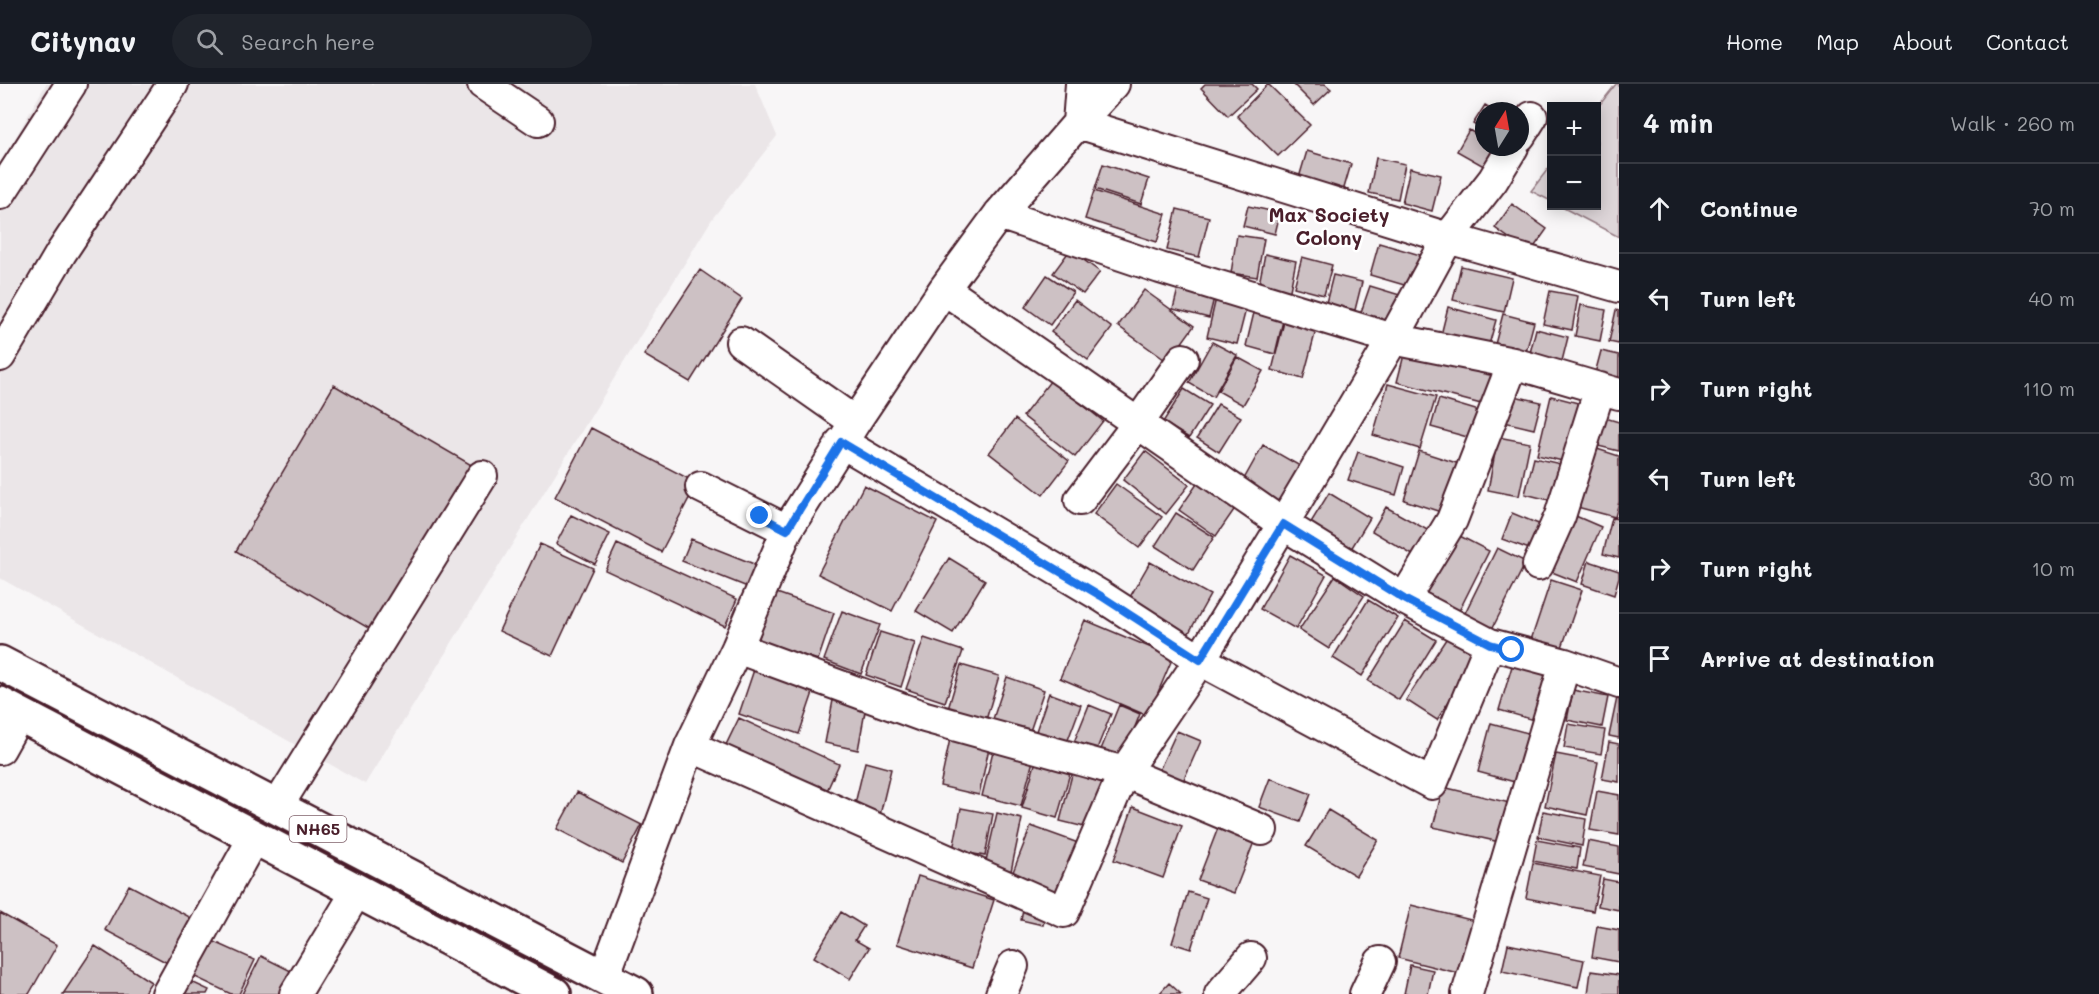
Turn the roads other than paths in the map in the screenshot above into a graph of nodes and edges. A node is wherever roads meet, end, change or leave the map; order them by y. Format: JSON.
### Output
{"nodes":[{"id":1,"x":71,"y":84,"type":"edge"},
{"id":2,"x":173,"y":84,"type":"edge"},
{"id":3,"x":483,"y":84,"type":"edge"},
{"id":4,"x":1081,"y":84,"type":"edge"},
{"id":5,"x":1114,"y":84,"type":"edge"},
{"id":6,"x":538,"y":121,"type":"dead end"},
{"id":7,"x":1078,"y":123,"type":"junction"},
{"id":8,"x":1508,"y":156,"type":"edge"},
{"id":9,"x":0,"y":194,"type":"edge"},
{"id":10,"x":999,"y":214,"type":"junction"},
{"id":11,"x":1448,"y":238,"type":"junction"},
{"id":12,"x":1619,"y":287,"type":"edge"},
{"id":13,"x":944,"y":289,"type":"junction"},
{"id":14,"x":1393,"y":339,"type":"junction"},
{"id":15,"x":741,"y":342,"type":"dead end"},
{"id":16,"x":0,"y":356,"type":"edge"},
{"id":17,"x":1183,"y":359,"type":"dead end"},
{"id":18,"x":1513,"y":363,"type":"junction"},
{"id":19,"x":1610,"y":391,"type":"edge"},
{"id":20,"x":1139,"y":422,"type":"junction"},
{"id":21,"x":848,"y":432,"type":"junction"},
{"id":22,"x":482,"y":476,"type":"dead end"},
{"id":23,"x":701,"y":487,"type":"dead end"},
{"id":24,"x":1080,"y":500,"type":"dead end"},
{"id":25,"x":1283,"y":524,"type":"junction"},
{"id":26,"x":787,"y":530,"type":"junction"},
{"id":27,"x":1538,"y":565,"type":"dead end"},
{"id":28,"x":1404,"y":599,"type":"junction"},
{"id":29,"x":1490,"y":644,"type":"junction"},
{"id":30,"x":737,"y":648,"type":"junction"},
{"id":31,"x":1200,"y":660,"type":"junction"},
{"id":32,"x":0,"y":663,"type":"edge"},
{"id":33,"x":1565,"y":664,"type":"junction"},
{"id":34,"x":1618,"y":681,"type":"edge"},
{"id":35,"x":10,"y":710,"type":"edge"},
{"id":36,"x":690,"y":746,"type":"junction"},
{"id":37,"x":0,"y":749,"type":"edge"},
{"id":38,"x":1124,"y":772,"type":"junction"},
{"id":39,"x":277,"y":807,"type":"junction"},
{"id":40,"x":1262,"y":831,"type":"dead end"},
{"id":41,"x":254,"y":837,"type":"junction"},
{"id":42,"x":357,"y":891,"type":"junction"},
{"id":43,"x":1251,"y":958,"type":"dead end"},
{"id":44,"x":1380,"y":962,"type":"dead end"},
{"id":45,"x":1012,"y":966,"type":"dead end"},
{"id":46,"x":604,"y":977,"type":"junction"},
{"id":47,"x":167,"y":994,"type":"edge"},
{"id":48,"x":295,"y":994,"type":"edge"},
{"id":49,"x":554,"y":994,"type":"edge"},
{"id":50,"x":636,"y":994,"type":"edge"},
{"id":51,"x":1001,"y":994,"type":"edge"},
{"id":52,"x":1221,"y":994,"type":"edge"},
{"id":53,"x":1365,"y":994,"type":"edge"},
{"id":54,"x":1467,"y":994,"type":"edge"}],
"edges":[{"from":1,"to":9,"type":"street"},
{"from":2,"to":16,"type":"street"},
{"from":3,"to":6,"type":"street"},
{"from":4,"to":7,"type":"street"},
{"from":5,"to":7,"type":"street"},
{"from":7,"to":10,"type":"street"},
{"from":7,"to":11,"type":"street"},
{"from":8,"to":11,"type":"street"},
{"from":10,"to":13,"type":"street"},
{"from":10,"to":14,"type":"street"},
{"from":11,"to":12,"type":"street"},
{"from":11,"to":14,"type":"street"},
{"from":13,"to":20,"type":"street"},
{"from":13,"to":21,"type":"street"},
{"from":14,"to":18,"type":"street"},
{"from":14,"to":25,"type":"street"},
{"from":15,"to":21,"type":"street"},
{"from":17,"to":20,"type":"street"},
{"from":18,"to":19,"type":"street"},
{"from":18,"to":28,"type":"street"},
{"from":19,"to":27,"type":"street"},
{"from":20,"to":24,"type":"street"},
{"from":20,"to":25,"type":"street"},
{"from":21,"to":26,"type":"street"},
{"from":21,"to":31,"type":"street"},
{"from":22,"to":39,"type":"street"},
{"from":23,"to":26,"type":"street"},
{"from":25,"to":28,"type":"street"},
{"from":25,"to":31,"type":"street"},
{"from":26,"to":30,"type":"street"},
{"from":28,"to":29,"type":"street"},
{"from":29,"to":31,"type":"street"},
{"from":29,"to":33,"type":"street"},
{"from":30,"to":36,"type":"street"},
{"from":30,"to":38,"type":"street"},
{"from":31,"to":38,"type":"street"},
{"from":32,"to":39,"type":"highway","number":"NH65"},
{"from":33,"to":34,"type":"street"},
{"from":33,"to":54,"type":"street"},
{"from":35,"to":37,"type":"street"},
{"from":35,"to":41,"type":"highway","number":"NH65"},
{"from":36,"to":38,"type":"street"},
{"from":36,"to":46,"type":"street"},
{"from":38,"to":40,"type":"street"},
{"from":39,"to":46,"type":"highway","number":"NH65"},
{"from":41,"to":42,"type":"highway","number":"NH65"},
{"from":41,"to":47,"type":"street"},
{"from":42,"to":48,"type":"street"},
{"from":42,"to":49,"type":"highway","number":"NH65"},
{"from":43,"to":52,"type":"street"},
{"from":44,"to":53,"type":"street"},
{"from":45,"to":51,"type":"street"},
{"from":46,"to":50,"type":"highway","number":"NH65"}]}
